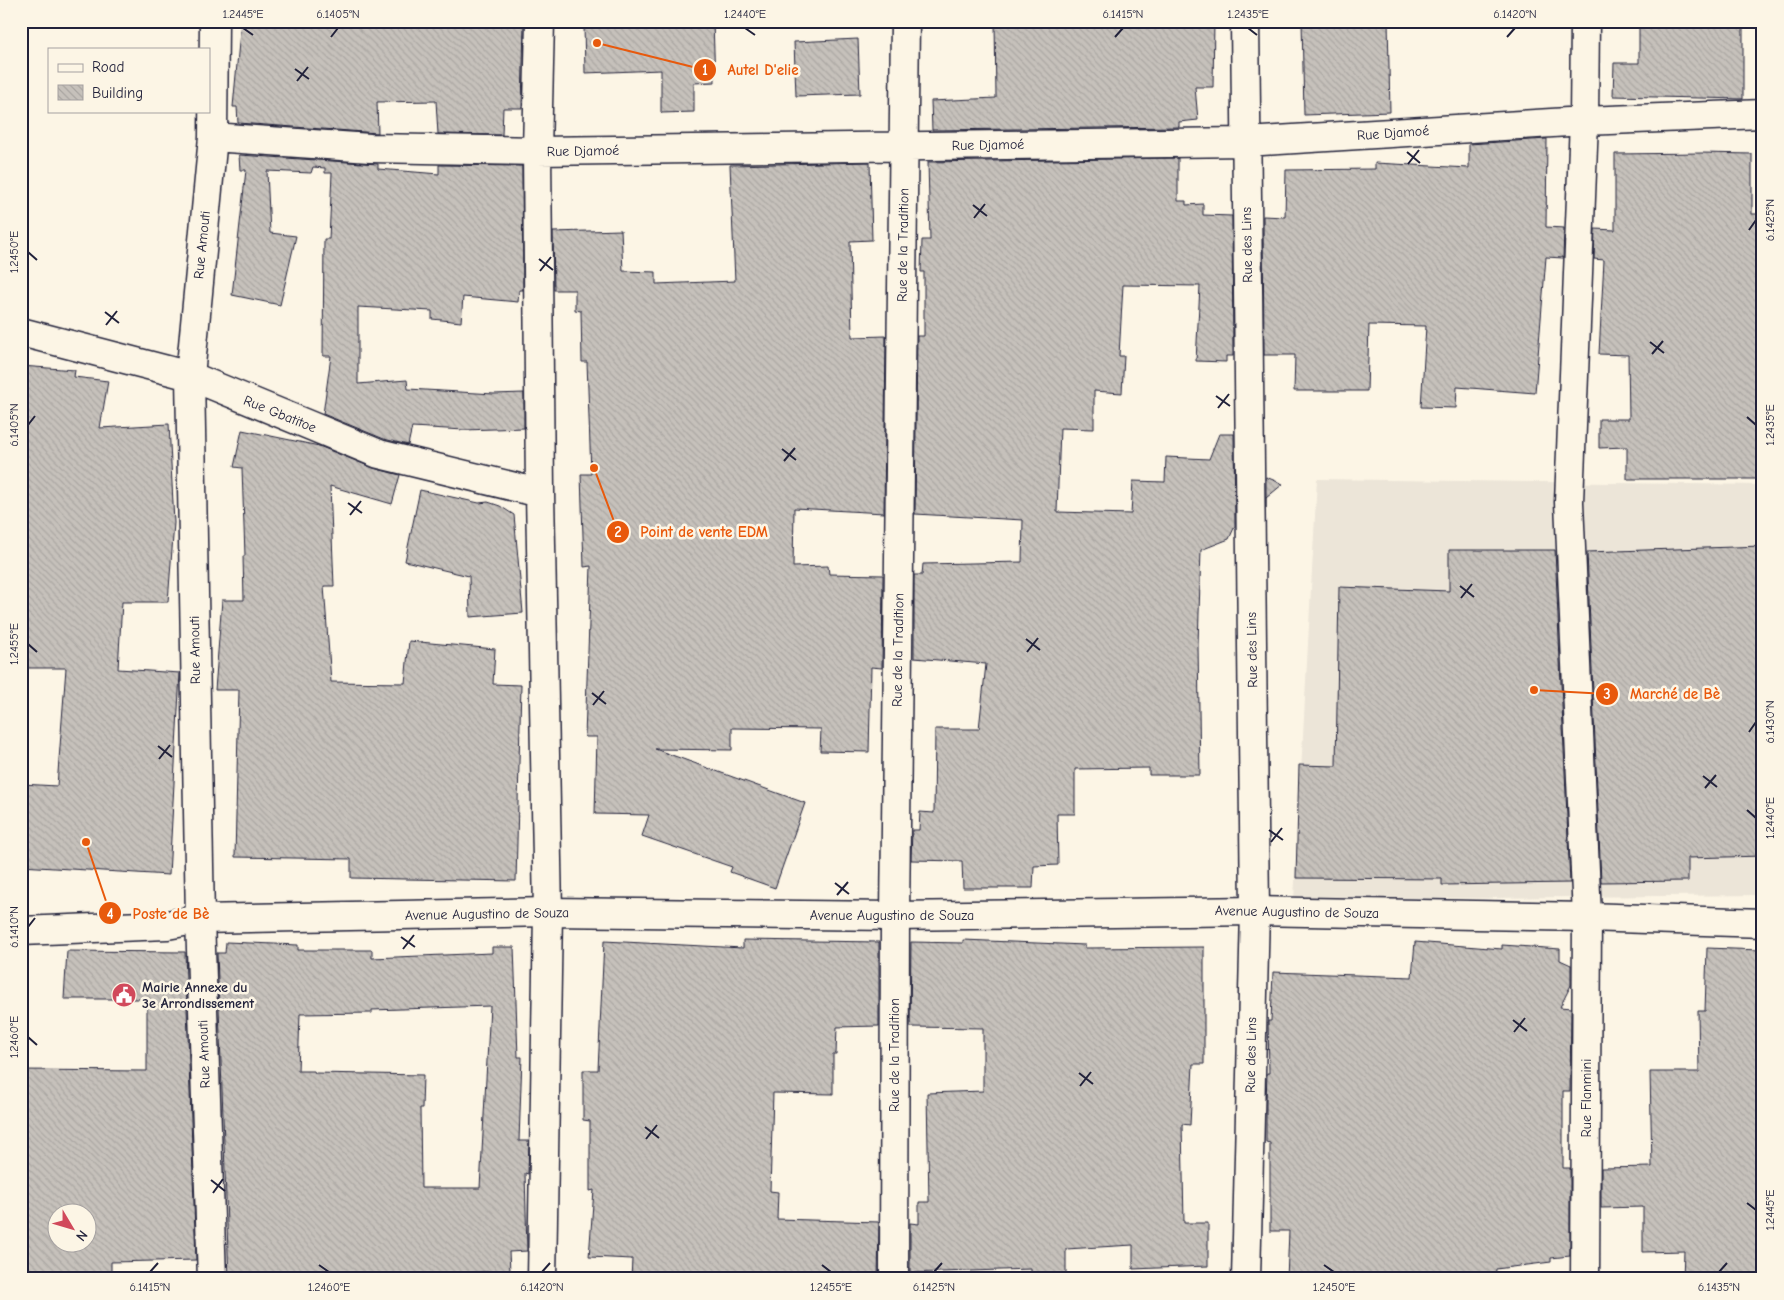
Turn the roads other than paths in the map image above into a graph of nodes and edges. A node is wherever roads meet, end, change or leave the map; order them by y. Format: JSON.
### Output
{"nodes":[{"id":1,"x":214,"y":21,"type":"edge"},
{"id":2,"x":540,"y":21,"type":"edge"},
{"id":3,"x":905,"y":21,"type":"edge"},
{"id":4,"x":1246,"y":21,"type":"edge"},
{"id":5,"x":1585,"y":21,"type":"edge"},
{"id":6,"x":1763,"y":114,"type":"edge"},
{"id":7,"x":1584,"y":121,"type":"junction"},
{"id":8,"x":213,"y":137,"type":"junction"},
{"id":9,"x":1246,"y":142,"type":"junction"},
{"id":10,"x":904,"y":146,"type":"junction"},
{"id":11,"x":537,"y":151,"type":"junction"},
{"id":12,"x":21,"y":332,"type":"edge"},
{"id":13,"x":190,"y":376,"type":"junction"},
{"id":14,"x":540,"y":493,"type":"junction"},
{"id":15,"x":1255,"y":911,"type":"junction"},
{"id":16,"x":548,"y":912,"type":"junction"},
{"id":17,"x":894,"y":916,"type":"junction"},
{"id":18,"x":1587,"y":917,"type":"junction"},
{"id":19,"x":200,"y":919,"type":"junction"},
{"id":20,"x":1763,"y":924,"type":"edge"},
{"id":21,"x":21,"y":931,"type":"edge"},
{"id":22,"x":212,"y":1279,"type":"edge"},
{"id":23,"x":542,"y":1279,"type":"edge"},
{"id":24,"x":894,"y":1279,"type":"edge"},
{"id":25,"x":1246,"y":1279,"type":"edge"},
{"id":26,"x":1585,"y":1279,"type":"edge"}],
"edges":[{"from":1,"to":8,"type":"street","name":"Rue Amouti"},
{"from":2,"to":11,"type":"street"},
{"from":3,"to":10,"type":"street","name":"Rue de la Tradition"},
{"from":4,"to":9,"type":"street","name":"Rue des Lins"},
{"from":5,"to":7,"type":"street","name":"Rue Flanmini"},
{"from":6,"to":7,"type":"street","name":"Rue Djamoé"},
{"from":7,"to":9,"type":"street","name":"Rue Djamoé"},
{"from":7,"to":18,"type":"street","name":"Rue Flanmini"},
{"from":8,"to":11,"type":"street","name":"Rue Djamoé"},
{"from":8,"to":13,"type":"street","name":"Rue Amouti"},
{"from":9,"to":10,"type":"street","name":"Rue Djamoé"},
{"from":9,"to":15,"type":"street","name":"Rue des Lins"},
{"from":10,"to":11,"type":"street","name":"Rue Djamoé"},
{"from":10,"to":17,"type":"street","name":"Rue de la Tradition"},
{"from":11,"to":14,"type":"street"},
{"from":12,"to":13,"type":"street","name":"Rue Gbatitoe"},
{"from":13,"to":14,"type":"street","name":"Rue Gbatitoe"},
{"from":13,"to":19,"type":"street","name":"Rue Amouti"},
{"from":14,"to":16,"type":"street"},
{"from":15,"to":17,"type":"street","name":"Avenue Augustino de Souza"},
{"from":15,"to":18,"type":"street","name":"Avenue Augustino de Souza"},
{"from":15,"to":25,"type":"street","name":"Rue des Lins"},
{"from":16,"to":17,"type":"street","name":"Avenue Augustino de Souza"},
{"from":16,"to":19,"type":"street","name":"Avenue Augustino de Souza"},
{"from":16,"to":23,"type":"street"},
{"from":17,"to":24,"type":"street","name":"Rue de la Tradition"},
{"from":18,"to":20,"type":"street","name":"Avenue Augustino de Souza"},
{"from":18,"to":26,"type":"street","name":"Rue Flanmini"},
{"from":19,"to":21,"type":"street","name":"Avenue Augustino de Souza"},
{"from":19,"to":22,"type":"street","name":"Rue Amouti"}]}
